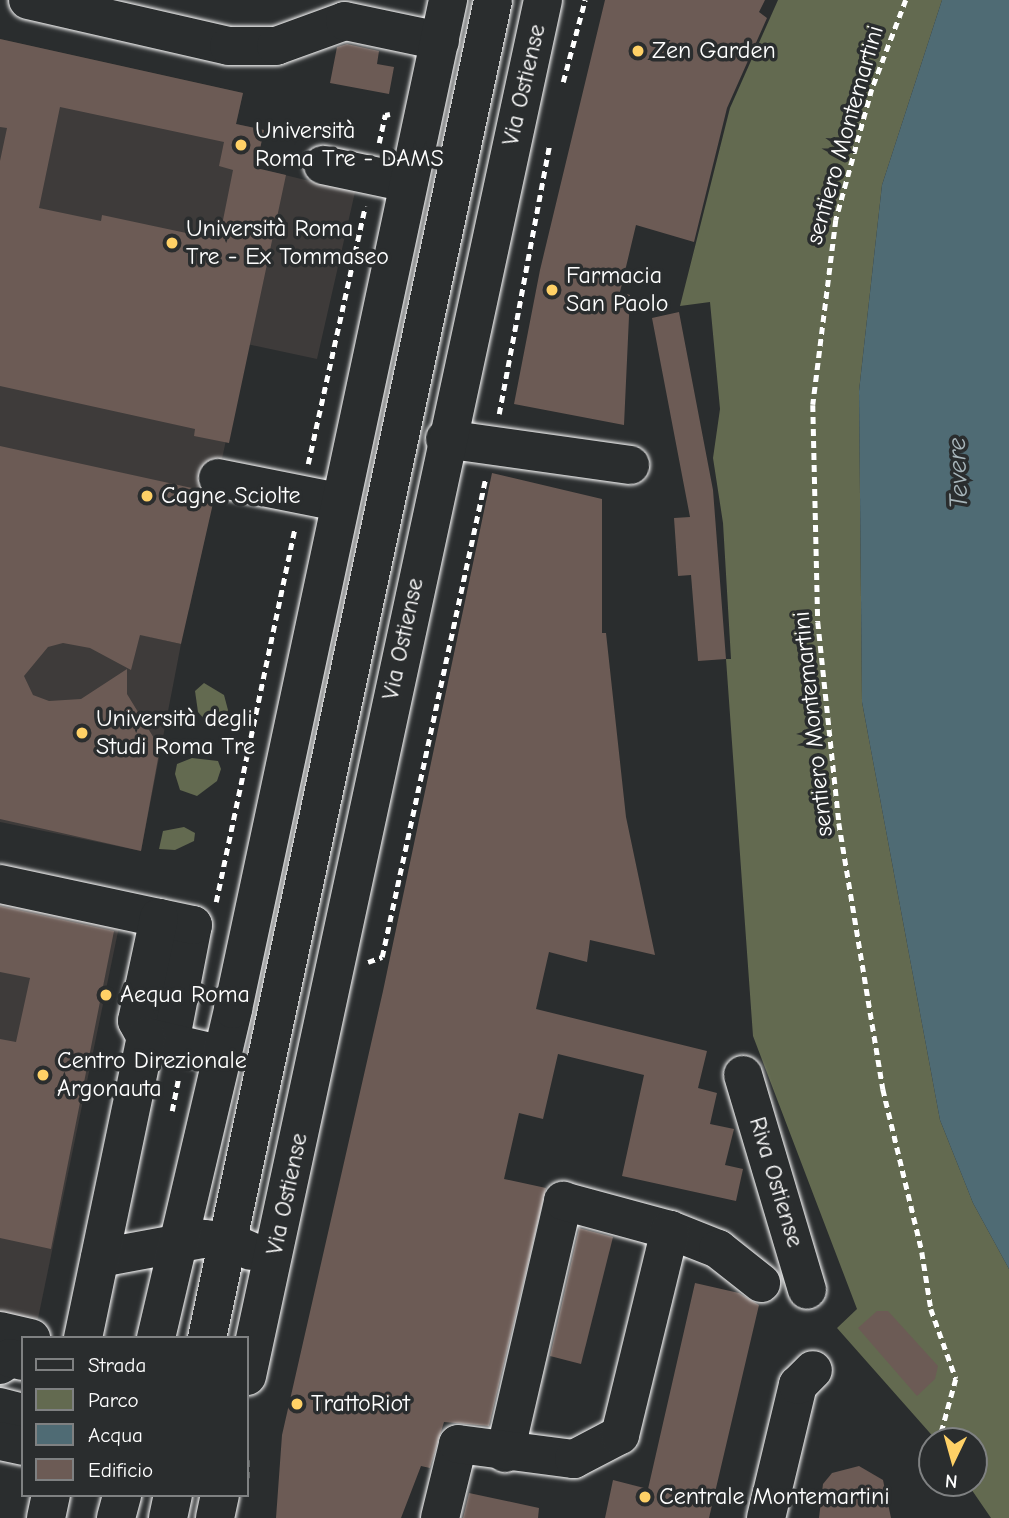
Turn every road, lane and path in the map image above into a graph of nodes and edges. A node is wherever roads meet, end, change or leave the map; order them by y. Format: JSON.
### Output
{"nodes":[{"id":1,"x":28,"y":0,"type":"edge"},
{"id":2,"x":449,"y":0,"type":"edge"},
{"id":3,"x":493,"y":0,"type":"edge"},
{"id":4,"x":544,"y":0,"type":"edge"},
{"id":5,"x":585,"y":0,"type":"edge"},
{"id":6,"x":906,"y":0,"type":"edge"},
{"id":7,"x":347,"y":11,"type":"edge"},
{"id":8,"x":440,"y":41,"type":"junction"},
{"id":9,"x":559,"y":96,"type":"dead end"},
{"id":10,"x":551,"y":134,"type":"dead end"},
{"id":11,"x":323,"y":165,"type":"dead end"},
{"id":12,"x":408,"y":183,"type":"junction"},
{"id":13,"x":337,"y":328,"type":"dead end"},
{"id":14,"x":445,"y":439,"type":"junction"},
{"id":15,"x":492,"y":446,"type":"junction"},
{"id":16,"x":630,"y":465,"type":"dead end"},
{"id":17,"x":228,"y":480,"type":"dead end"},
{"id":18,"x":302,"y":495,"type":"junction"},
{"id":19,"x":338,"y":502,"type":"junction"},
{"id":20,"x":0,"y":884,"type":"edge"},
{"id":21,"x":215,"y":907,"type":"dead end"},
{"id":22,"x":382,"y":957,"type":"dead end"},
{"id":23,"x":243,"y":960,"type":"junction"},
{"id":24,"x":287,"y":967,"type":"junction"},
{"id":25,"x":332,"y":976,"type":"junction"},
{"id":26,"x":167,"y":1042,"type":"junction"},
{"id":27,"x":223,"y":1055,"type":"junction"},
{"id":28,"x":743,"y":1074,"type":"dead end"},
{"id":29,"x":169,"y":1126,"type":"dead end"},
{"id":30,"x":670,"y":1230,"type":"junction"},
{"id":31,"x":179,"y":1241,"type":"junction"},
{"id":32,"x":228,"y":1241,"type":"junction"},
{"id":33,"x":100,"y":1258,"type":"junction"},
{"id":34,"x":268,"y":1279,"type":"junction"},
{"id":35,"x":761,"y":1283,"type":"dead end"},
{"id":36,"x":807,"y":1290,"type":"dead end"},
{"id":37,"x":0,"y":1331,"type":"edge"},
{"id":38,"x":22,"y":1336,"type":"edge"},
{"id":39,"x":83,"y":1336,"type":"edge"},
{"id":40,"x":156,"y":1336,"type":"edge"},
{"id":41,"x":207,"y":1336,"type":"edge"},
{"id":42,"x":21,"y":1360,"type":"edge"},
{"id":43,"x":0,"y":1365,"type":"edge"},
{"id":44,"x":813,"y":1370,"type":"dead end"},
{"id":45,"x":248,"y":1371,"type":"edge"},
{"id":46,"x":0,"y":1407,"type":"edge"},
{"id":47,"x":21,"y":1412,"type":"edge"},
{"id":48,"x":943,"y":1427,"type":"edge"},
{"id":49,"x":0,"y":1441,"type":"edge"},
{"id":50,"x":21,"y":1446,"type":"edge"},
{"id":51,"x":505,"y":1453,"type":"junction"},
{"id":52,"x":51,"y":1497,"type":"edge"},
{"id":53,"x":121,"y":1497,"type":"edge"},
{"id":54,"x":173,"y":1497,"type":"edge"},
{"id":55,"x":220,"y":1497,"type":"edge"},
{"id":56,"x":46,"y":1518,"type":"edge"},
{"id":57,"x":116,"y":1518,"type":"edge"},
{"id":58,"x":169,"y":1518,"type":"edge"},
{"id":59,"x":215,"y":1518,"type":"edge"},
{"id":60,"x":440,"y":1518,"type":"edge"},
{"id":61,"x":766,"y":1518,"type":"edge"}],
"edges":[{"from":1,"to":7,"type":"main road"},
{"from":2,"to":8,"type":"main road"},
{"from":3,"to":24,"type":"main road","name":"Via Ostiense"},
{"from":4,"to":14,"type":"main road","name":"Via Ostiense"},
{"from":5,"to":9,"type":"path"},
{"from":6,"to":48,"type":"path","name":"sentiero Montemartini"},
{"from":7,"to":8,"type":"main road"},
{"from":8,"to":12,"type":"main road"},
{"from":10,"to":15,"type":"path"},
{"from":11,"to":12,"type":"main road"},
{"from":12,"to":19,"type":"main road"},
{"from":13,"to":18,"type":"path"},
{"from":14,"to":15,"type":"main road"},
{"from":14,"to":25,"type":"main road","name":"Via Ostiense"},
{"from":15,"to":16,"type":"main road"},
{"from":15,"to":22,"type":"path"},
{"from":17,"to":18,"type":"main road"},
{"from":18,"to":19,"type":"main road"},
{"from":18,"to":21,"type":"path"},
{"from":19,"to":23,"type":"main road"},
{"from":20,"to":26,"type":"main road"},
{"from":23,"to":24,"type":"main road"},
{"from":23,"to":27,"type":"main road"},
{"from":24,"to":25,"type":"main road"},
{"from":24,"to":32,"type":"main road","name":"Via Ostiense"},
{"from":25,"to":34,"type":"main road","name":"Via Ostiense"},
{"from":26,"to":27,"type":"main road"},
{"from":26,"to":29,"type":"path"},
{"from":26,"to":33,"type":"main road"},
{"from":27,"to":31,"type":"main road"},
{"from":28,"to":36,"type":"main road","name":"Riva Ostiense"},
{"from":30,"to":35,"type":"main road"},
{"from":30,"to":51,"type":"main road"},
{"from":30,"to":51,"type":"main road"},
{"from":31,"to":32,"type":"main road","name":"Via Ostiense"},
{"from":31,"to":33,"type":"main road","name":"Via Ostiense"},
{"from":31,"to":40,"type":"main road"},
{"from":32,"to":34,"type":"main road","name":"Via Ostiense"},
{"from":32,"to":41,"type":"main road","name":"Via Ostiense"},
{"from":33,"to":39,"type":"main road"},
{"from":34,"to":45,"type":"main road","name":"Via Ostiense"},
{"from":37,"to":38,"type":"main road"},
{"from":42,"to":43,"type":"main road"},
{"from":44,"to":61,"type":"main road"},
{"from":46,"to":47,"type":"main road"},
{"from":49,"to":50,"type":"main road"},
{"from":51,"to":60,"type":"main road"},
{"from":52,"to":56,"type":"main road"},
{"from":53,"to":57,"type":"main road"},
{"from":54,"to":58,"type":"main road"},
{"from":55,"to":59,"type":"main road"}]}
